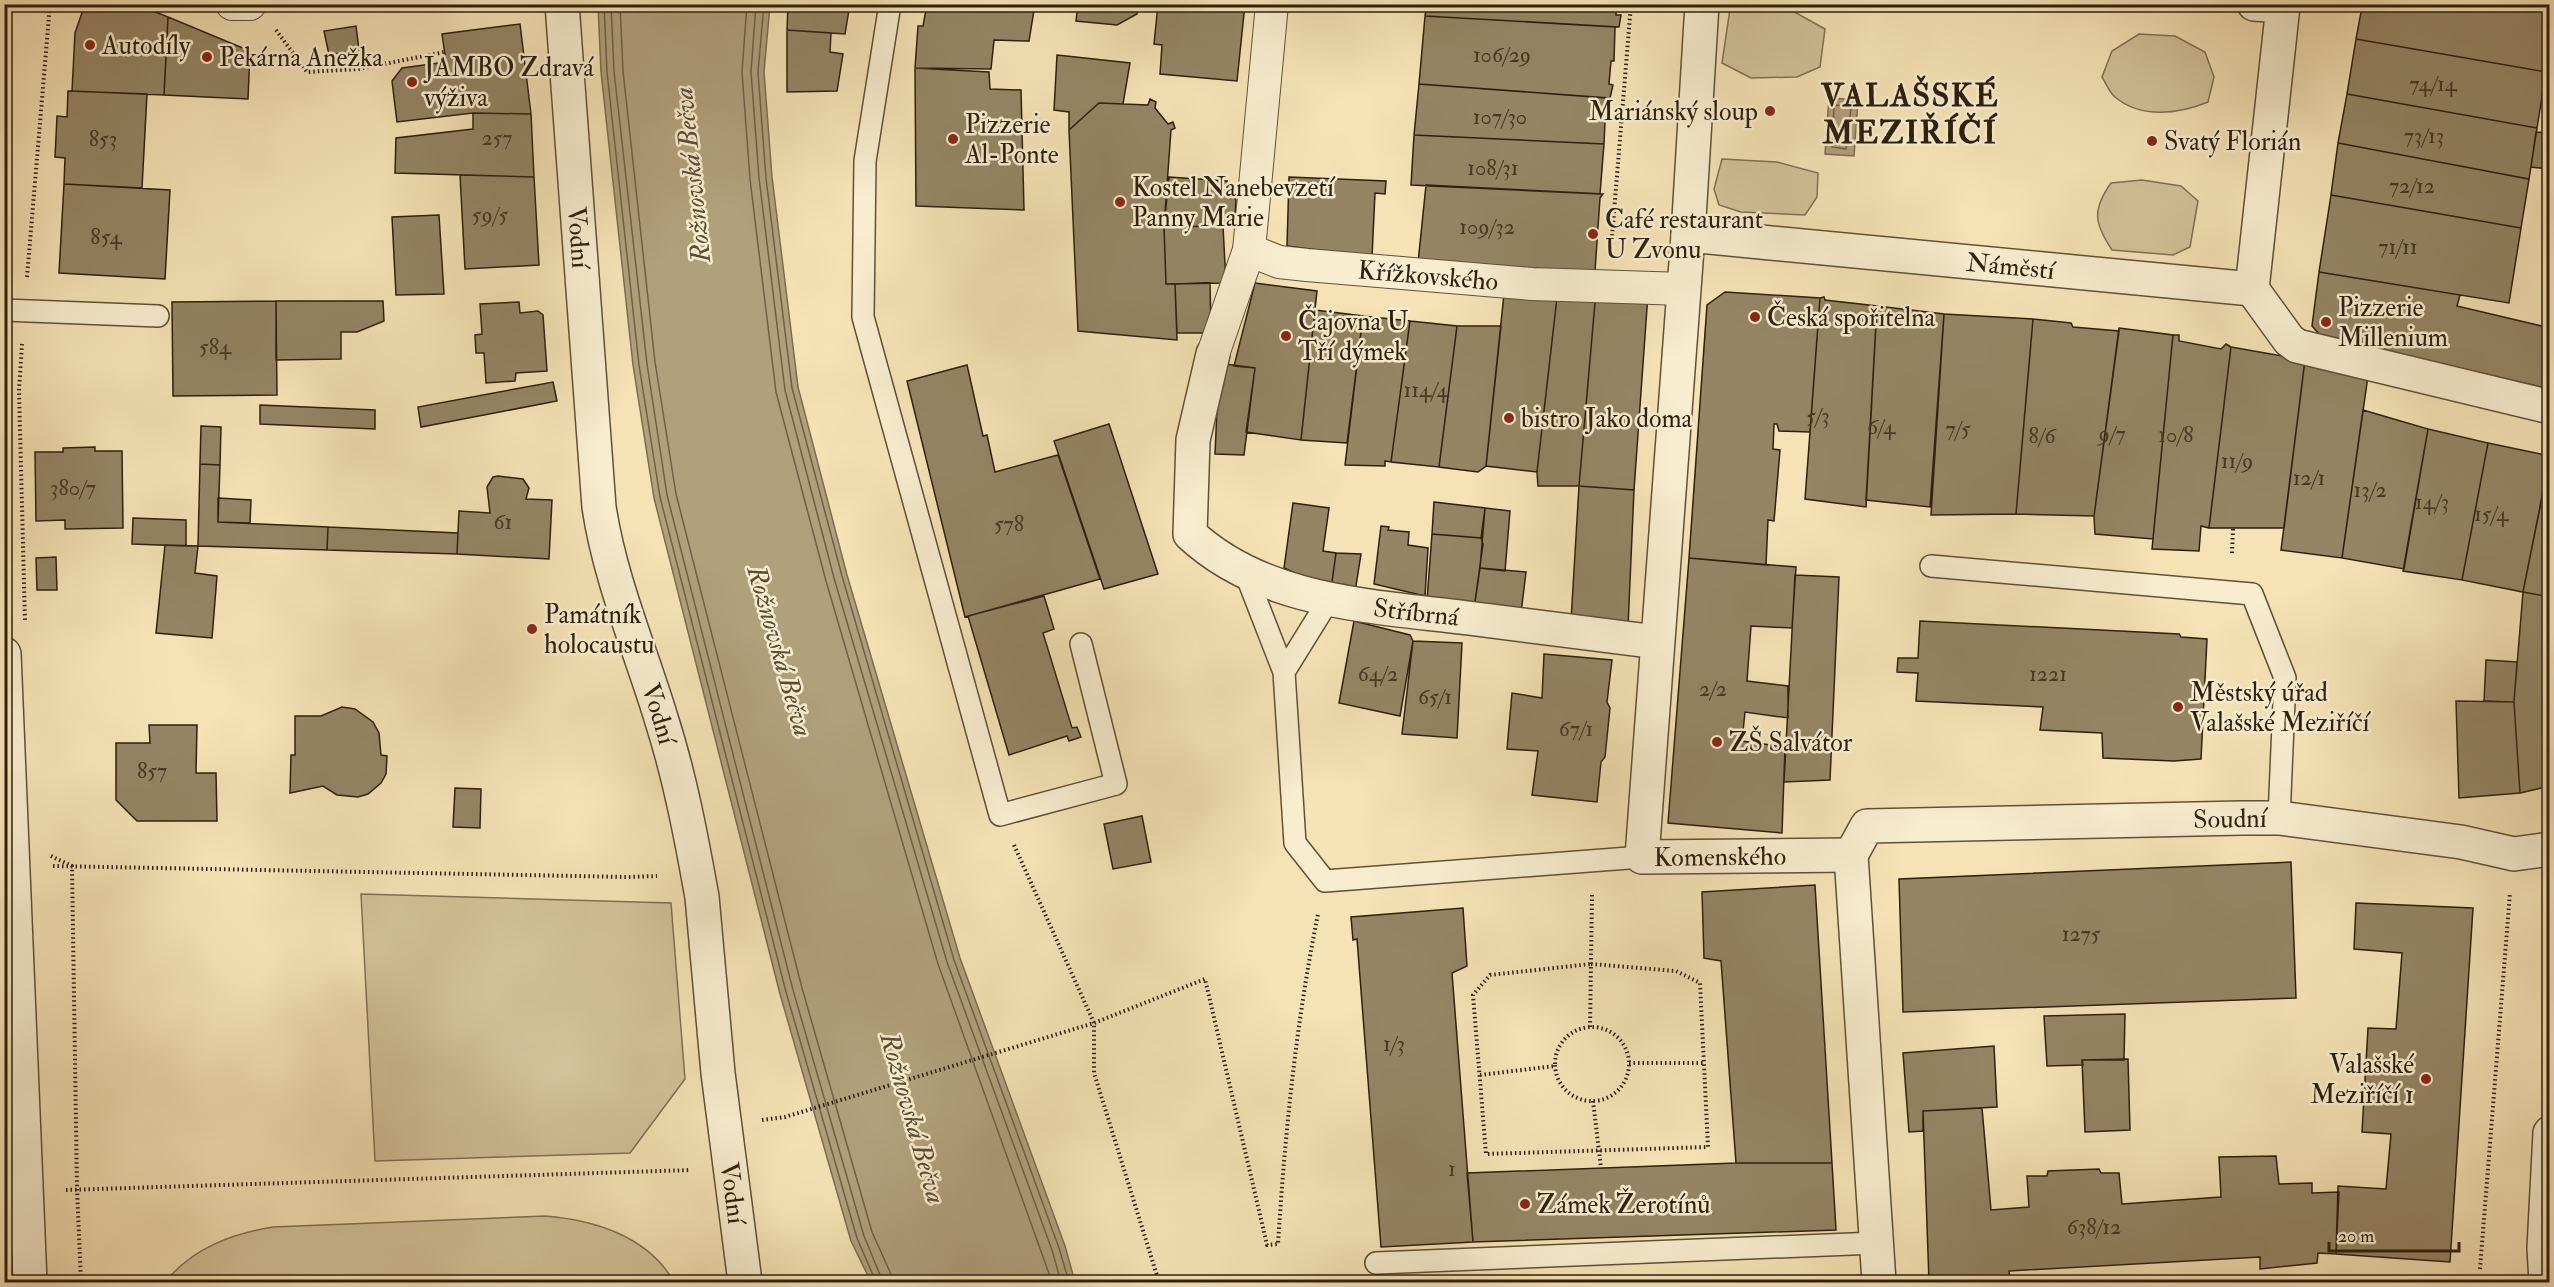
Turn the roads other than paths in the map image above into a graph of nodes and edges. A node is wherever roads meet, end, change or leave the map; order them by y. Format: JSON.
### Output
{"nodes":[{"id":1,"x":232,"y":4,"type":"edge"},
{"id":2,"x":562,"y":4,"type":"edge"},
{"id":3,"x":890,"y":4,"type":"edge"},
{"id":4,"x":1272,"y":4,"type":"edge"},
{"id":5,"x":1702,"y":4,"type":"edge"},
{"id":6,"x":2274,"y":5,"type":"edge"},
{"id":7,"x":261,"y":14,"type":"edge"},
{"id":8,"x":1688,"y":235,"type":"junction"},
{"id":9,"x":1249,"y":250,"type":"junction"},
{"id":10,"x":1683,"y":289,"type":"junction"},
{"id":11,"x":2252,"y":289,"type":"junction"},
{"id":12,"x":4,"y":310,"type":"edge"},
{"id":13,"x":158,"y":316,"type":"dead end"},
{"id":14,"x":1213,"y":354,"type":"joint"},
{"id":15,"x":2550,"y":408,"type":"edge"},
{"id":16,"x":1931,"y":566,"type":"dead end"},
{"id":17,"x":1245,"y":572,"type":"junction"},
{"id":18,"x":1328,"y":601,"type":"junction"},
{"id":19,"x":1657,"y":642,"type":"junction"},
{"id":20,"x":1081,"y":644,"type":"dead end"},
{"id":21,"x":4,"y":654,"type":"edge"},
{"id":22,"x":1284,"y":672,"type":"junction"},
{"id":23,"x":2280,"y":818,"type":"junction"},
{"id":24,"x":2550,"y":849,"type":"edge"},
{"id":25,"x":1851,"y":855,"type":"junction"},
{"id":26,"x":1642,"y":857,"type":"junction"},
{"id":27,"x":2550,"y":1133,"type":"edge"},
{"id":28,"x":2548,"y":1188,"type":"edge"},
{"id":29,"x":1876,"y":1243,"type":"junction"},
{"id":30,"x":1376,"y":1263,"type":"dead end"},
{"id":31,"x":30,"y":1282,"type":"edge"},
{"id":32,"x":745,"y":1282,"type":"edge"},
{"id":33,"x":1879,"y":1282,"type":"edge"},
{"id":34,"x":2546,"y":1282,"type":"edge"}],
"edges":[{"from":1,"to":7,"type":"street"},
{"from":2,"to":32,"type":"street","name":"Vodní"},
{"from":3,"to":20,"type":"lane"},
{"from":4,"to":9,"type":"street"},
{"from":5,"to":8,"type":"street"},
{"from":6,"to":11,"type":"street"},
{"from":8,"to":10,"type":"street","name":"Komenského"},
{"from":8,"to":11,"type":"street","name":"Náměstí"},
{"from":9,"to":10,"type":"street","name":"Křížkovského"},
{"from":9,"to":14,"type":"street"},
{"from":10,"to":19,"type":"street","name":"Komenského"},
{"from":11,"to":15,"type":"street"},
{"from":12,"to":13,"type":"lane"},
{"from":14,"to":17,"type":"street","name":"Stříbrná"},
{"from":16,"to":23,"type":"lane"},
{"from":17,"to":18,"type":"street","name":"Stříbrná"},
{"from":17,"to":22,"type":"lane"},
{"from":18,"to":19,"type":"street","name":"Stříbrná"},
{"from":18,"to":22,"type":"lane"},
{"from":19,"to":26,"type":"street","name":"Komenského"},
{"from":21,"to":31,"type":"street"},
{"from":22,"to":26,"type":"lane"},
{"from":23,"to":24,"type":"street","name":"Soudní"},
{"from":23,"to":25,"type":"street","name":"Soudní"},
{"from":25,"to":26,"type":"street","name":"Komenského"},
{"from":25,"to":29,"type":"street"},
{"from":27,"to":28,"type":"street"},
{"from":28,"to":34,"type":"street"},
{"from":29,"to":30,"type":"lane"},
{"from":29,"to":33,"type":"street"}]}
